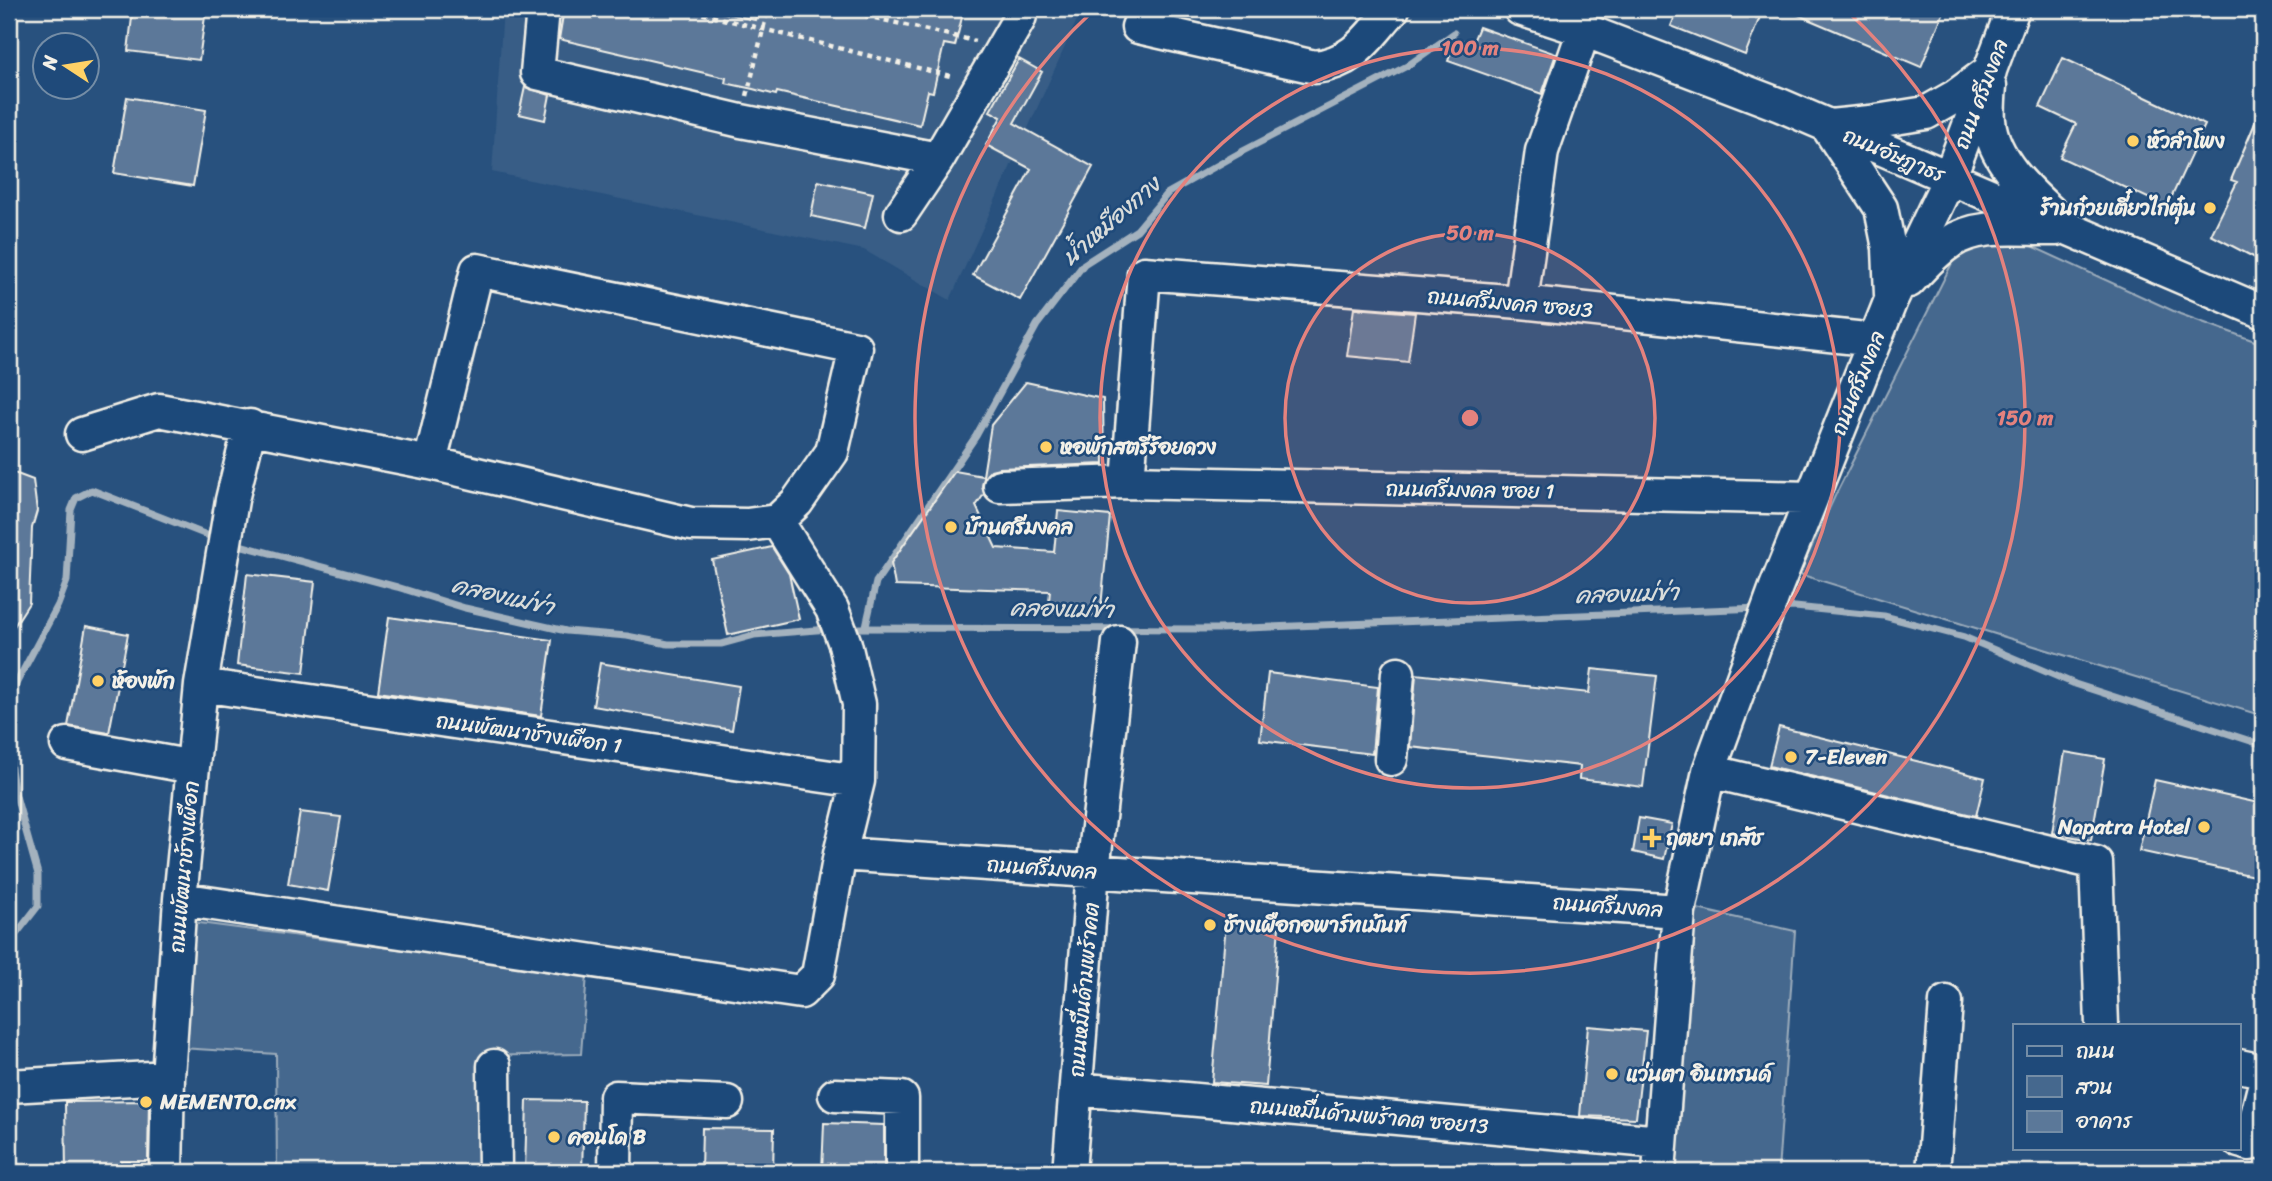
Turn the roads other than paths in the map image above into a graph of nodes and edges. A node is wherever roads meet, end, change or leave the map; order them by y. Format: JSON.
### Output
{"nodes":[{"id":1,"x":543,"y":9,"type":"edge"},
{"id":2,"x":1022,"y":9,"type":"edge"},
{"id":3,"x":1393,"y":9,"type":"edge"},
{"id":4,"x":1520,"y":9,"type":"edge"},
{"id":5,"x":2013,"y":9,"type":"edge"},
{"id":6,"x":1138,"y":27,"type":"dead end"},
{"id":7,"x":1584,"y":30,"type":"junction"},
{"id":8,"x":1990,"y":71,"type":"junction"},
{"id":9,"x":1826,"y":126,"type":"junction"},
{"id":10,"x":938,"y":159,"type":"junction"},
{"id":11,"x":1949,"y":179,"type":"junction"},
{"id":12,"x":901,"y":214,"type":"dead end"},
{"id":13,"x":2069,"y":229,"type":"junction"},
{"id":14,"x":1891,"y":300,"type":"junction"},
{"id":15,"x":1521,"y":302,"type":"junction"},
{"id":16,"x":2263,"y":312,"type":"edge"},
{"id":17,"x":1875,"y":340,"type":"junction"},
{"id":18,"x":250,"y":426,"type":"junction"},
{"id":19,"x":82,"y":434,"type":"dead end"},
{"id":20,"x":430,"y":463,"type":"junction"},
{"id":21,"x":1128,"y":482,"type":"junction"},
{"id":22,"x":1000,"y":486,"type":"dead end"},
{"id":23,"x":1811,"y":499,"type":"junction"},
{"id":24,"x":777,"y":521,"type":"junction"},
{"id":25,"x":1119,"y":642,"type":"dead end"},
{"id":26,"x":1398,"y":673,"type":"dead end"},
{"id":27,"x":201,"y":685,"type":"junction"},
{"id":28,"x":67,"y":744,"type":"dead end"},
{"id":29,"x":1391,"y":758,"type":"dead end"},
{"id":30,"x":193,"y":767,"type":"junction"},
{"id":31,"x":1709,"y":771,"type":"junction"},
{"id":32,"x":858,"y":781,"type":"junction"},
{"id":33,"x":840,"y":854,"type":"junction"},
{"id":34,"x":1093,"y":871,"type":"junction"},
{"id":35,"x":180,"y":899,"type":"junction"},
{"id":36,"x":1679,"y":911,"type":"junction"},
{"id":37,"x":1946,"y":1002,"type":"dead end"},
{"id":38,"x":2102,"y":1024,"type":"edge"},
{"id":39,"x":494,"y":1066,"type":"dead end"},
{"id":40,"x":2240,"y":1066,"type":"edge"},
{"id":41,"x":2263,"y":1071,"type":"edge"},
{"id":42,"x":168,"y":1077,"type":"junction"},
{"id":43,"x":9,"y":1086,"type":"edge"},
{"id":44,"x":1076,"y":1089,"type":"junction"},
{"id":45,"x":2263,"y":1090,"type":"edge"},
{"id":46,"x":835,"y":1095,"type":"dead end"},
{"id":47,"x":727,"y":1102,"type":"dead end"},
{"id":48,"x":2240,"y":1142,"type":"edge"},
{"id":49,"x":1660,"y":1157,"type":"edge"},
{"id":50,"x":166,"y":1172,"type":"edge"},
{"id":51,"x":495,"y":1172,"type":"edge"},
{"id":52,"x":615,"y":1172,"type":"edge"},
{"id":53,"x":902,"y":1172,"type":"edge"},
{"id":54,"x":1069,"y":1172,"type":"edge"},
{"id":55,"x":1933,"y":1172,"type":"edge"}],
"edges":[{"from":1,"to":10,"type":"street"},
{"from":2,"to":10,"type":"street"},
{"from":3,"to":6,"type":"street"},
{"from":4,"to":7,"type":"street","name":"ถนนอัษฎาธร"},
{"from":5,"to":8,"type":"street","name":"ถนน ศรีมงคล"},
{"from":7,"to":9,"type":"street","name":"ถนนอัษฎาธร"},
{"from":7,"to":15,"type":"street"},
{"from":8,"to":9,"type":"street"},
{"from":8,"to":11,"type":"street","name":"ถนน ศรีมงคล"},
{"from":8,"to":13,"type":"street"},
{"from":9,"to":11,"type":"street","name":"ถนนอัษฎาธร"},
{"from":9,"to":14,"type":"street"},
{"from":10,"to":12,"type":"street"},
{"from":11,"to":13,"type":"street","name":"ถนนอัษฎาธร"},
{"from":11,"to":14,"type":"street","name":"ถนนศรีมงคล"},
{"from":13,"to":14,"type":"street"},
{"from":13,"to":16,"type":"street","name":"ถนนอัษฎาธร"},
{"from":14,"to":17,"type":"street","name":"ถนนศรีมงคล"},
{"from":15,"to":17,"type":"street","name":"ถนนศรีมงคล ซอย3"},
{"from":15,"to":21,"type":"street","name":"ถนนศรีมงคล ซอย3"},
{"from":17,"to":23,"type":"street","name":"ถนนศรีมงคล"},
{"from":18,"to":19,"type":"street"},
{"from":18,"to":20,"type":"street"},
{"from":18,"to":27,"type":"street","name":"ถนนพัฒนาช้างเผือก"},
{"from":20,"to":24,"type":"street"},
{"from":20,"to":24,"type":"street"},
{"from":21,"to":22,"type":"street","name":"ถนนศรีมงคล ซอย 1"},
{"from":21,"to":23,"type":"street","name":"ถนนศรีมงคล ซอย 1"},
{"from":23,"to":31,"type":"street","name":"ถนนศรีมงคล"},
{"from":24,"to":32,"type":"street"},
{"from":25,"to":34,"type":"street","name":"ถนนหมื่่นด้ามพร้าคต"},
{"from":26,"to":29,"type":"street"},
{"from":27,"to":30,"type":"street","name":"ถนนพัฒนาช้างเผือก"},
{"from":27,"to":32,"type":"street","name":"ถนนพัฒนาช้างเผือก 1"},
{"from":28,"to":30,"type":"street"},
{"from":30,"to":35,"type":"street","name":"ถนนพัฒนาช้างเผือก"},
{"from":31,"to":36,"type":"street","name":"ถนนศรีมงคล"},
{"from":31,"to":38,"type":"street"},
{"from":32,"to":33,"type":"street"},
{"from":33,"to":34,"type":"street","name":"ถนนศรีมงคล"},
{"from":33,"to":35,"type":"street"},
{"from":34,"to":36,"type":"street","name":"ถนนศรีมงคล"},
{"from":34,"to":44,"type":"street","name":"ถนนหมื่่นด้ามพร้าคต"},
{"from":35,"to":42,"type":"street","name":"ถนนพัฒนาช้างเผือก"},
{"from":36,"to":49,"type":"street"},
{"from":37,"to":55,"type":"street"},
{"from":39,"to":51,"type":"street"},
{"from":40,"to":41,"type":"street"},
{"from":42,"to":43,"type":"street"},
{"from":42,"to":50,"type":"street","name":"ถนนพัฒนาช้างเผือก"},
{"from":44,"to":49,"type":"street","name":"ถนนหมื่่นด้ามพร้าคต ซอย13"},
{"from":44,"to":54,"type":"street","name":"ถนนหมื่่นด้ามพร้าคต"},
{"from":45,"to":48,"type":"street"},
{"from":46,"to":53,"type":"street"},
{"from":47,"to":52,"type":"street"}]}
